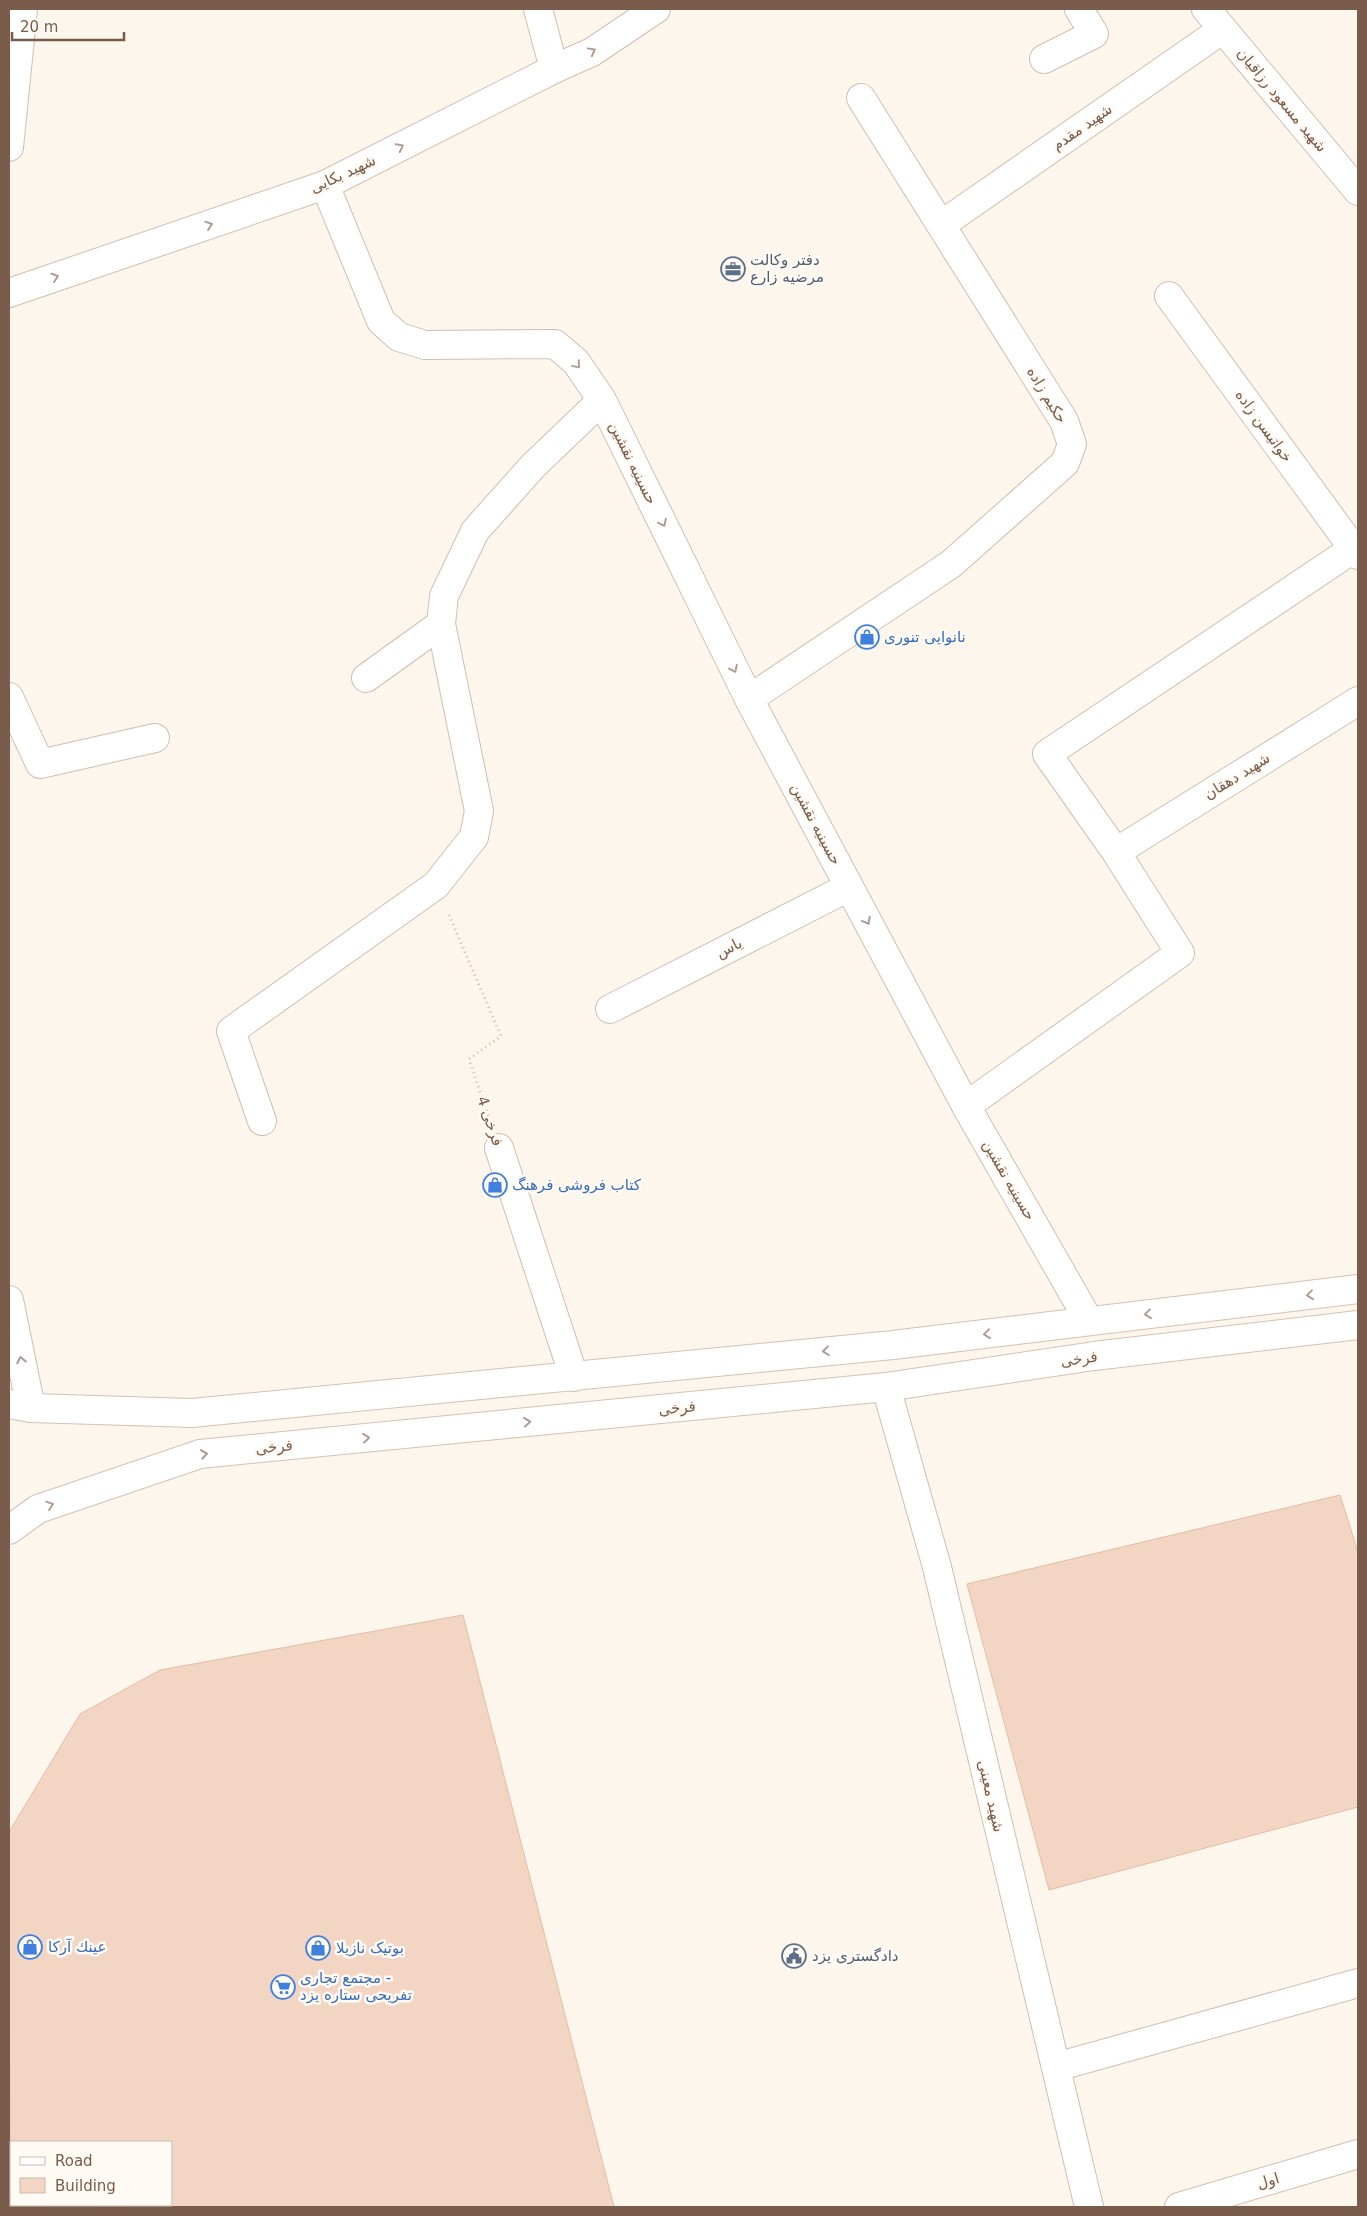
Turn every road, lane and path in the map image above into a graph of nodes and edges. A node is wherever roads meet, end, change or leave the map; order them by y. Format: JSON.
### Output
{"nodes":[{"id":1,"x":23,"y":9,"type":"edge"},
{"id":2,"x":538,"y":9,"type":"edge"},
{"id":3,"x":656,"y":9,"type":"edge"},
{"id":4,"x":1079,"y":9,"type":"edge"},
{"id":5,"x":1206,"y":9,"type":"edge"},
{"id":6,"x":1223,"y":29,"type":"junction"},
{"id":7,"x":1044,"y":59,"type":"dead end"},
{"id":8,"x":554,"y":69,"type":"junction"},
{"id":9,"x":861,"y":98,"type":"dead end"},
{"id":10,"x":9,"y":147,"type":"edge"},
{"id":11,"x":326,"y":185,"type":"junction"},
{"id":12,"x":1358,"y":191,"type":"edge"},
{"id":13,"x":941,"y":224,"type":"junction"},
{"id":14,"x":9,"y":293,"type":"edge"},
{"id":15,"x":1169,"y":296,"type":"dead end"},
{"id":16,"x":602,"y":400,"type":"junction"},
{"id":17,"x":1356,"y":552,"type":"edge"},
{"id":18,"x":441,"y":624,"type":"junction"},
{"id":19,"x":366,"y":678,"type":"dead end"},
{"id":20,"x":9,"y":697,"type":"edge"},
{"id":21,"x":749,"y":699,"type":"junction"},
{"id":22,"x":1358,"y":701,"type":"edge"},
{"id":23,"x":155,"y":738,"type":"dead end"},
{"id":24,"x":1116,"y":852,"type":"junction"},
{"id":25,"x":436,"y":885,"type":"junction"},
{"id":26,"x":849,"y":887,"type":"junction"},
{"id":27,"x":610,"y":1009,"type":"dead end"},
{"id":28,"x":966,"y":1106,"type":"junction"},
{"id":29,"x":262,"y":1121,"type":"dead end"},
{"id":30,"x":499,"y":1148,"type":"joint"},
{"id":31,"x":1358,"y":1289,"type":"edge"},
{"id":32,"x":9,"y":1300,"type":"edge"},
{"id":33,"x":1089,"y":1321,"type":"junction"},
{"id":34,"x":1358,"y":1325,"type":"edge"},
{"id":35,"x":574,"y":1377,"type":"junction"},
{"id":36,"x":886,"y":1387,"type":"junction"},
{"id":37,"x":20,"y":1406,"type":"edge"},
{"id":38,"x":9,"y":1530,"type":"edge"},
{"id":39,"x":1358,"y":1983,"type":"edge"},
{"id":40,"x":1056,"y":2067,"type":"junction"},
{"id":41,"x":1358,"y":2154,"type":"edge"},
{"id":42,"x":1089,"y":2207,"type":"edge"},
{"id":43,"x":1179,"y":2207,"type":"edge"}],
"edges":[{"from":1,"to":10,"type":"street"},
{"from":2,"to":8,"type":"street"},
{"from":8,"to":3,"type":"street","name":"شهید بکایی","one_way":true},
{"from":4,"to":7,"type":"street"},
{"from":5,"to":6,"type":"street","name":"شهید مسعود رزاقیان"},
{"from":6,"to":12,"type":"street","name":"شهید مسعود رزاقیان"},
{"from":6,"to":13,"type":"street","name":"شهید مقدم"},
{"from":11,"to":8,"type":"street","name":"شهید بکایی","one_way":true},
{"from":9,"to":13,"type":"street","name":"حکیم زاده"},
{"from":14,"to":11,"type":"street","name":"شهید بکایی","one_way":true},
{"from":11,"to":16,"type":"street","name":"حسینیه نقشین","one_way":true},
{"from":13,"to":21,"type":"street","name":"حکیم زاده"},
{"from":15,"to":17,"type":"street","name":"خواتیسن زاده"},
{"from":16,"to":18,"type":"street"},
{"from":16,"to":21,"type":"street","name":"حسینیه نقشین","one_way":true},
{"from":17,"to":24,"type":"street"},
{"from":18,"to":19,"type":"street"},
{"from":18,"to":25,"type":"street"},
{"from":20,"to":23,"type":"street"},
{"from":21,"to":26,"type":"street","name":"حسینیه نقشین"},
{"from":22,"to":24,"type":"street","name":"شهید دهقان"},
{"from":24,"to":28,"type":"street"},
{"from":25,"to":29,"type":"street"},
{"from":25,"to":30,"type":"path","name":"فرخی 4"},
{"from":26,"to":27,"type":"street","name":"یاس"},
{"from":26,"to":28,"type":"street","name":"حسینیه نقشین","one_way":true},
{"from":28,"to":33,"type":"street","name":"حسینیه نقشین"},
{"from":30,"to":35,"type":"street","name":"فرخی 4"},
{"from":31,"to":33,"type":"street","one_way":true},
{"from":37,"to":32,"type":"street","one_way":true},
{"from":33,"to":35,"type":"street","one_way":true},
{"from":34,"to":36,"type":"street","name":"فرخی"},
{"from":35,"to":37,"type":"street"},
{"from":38,"to":36,"type":"street","name":"فرخی","one_way":true},
{"from":36,"to":40,"type":"street","name":"شهید معینی"},
{"from":39,"to":40,"type":"street"},
{"from":40,"to":42,"type":"street","name":"شهید معینی"},
{"from":41,"to":43,"type":"street","name":"اول"}]}
